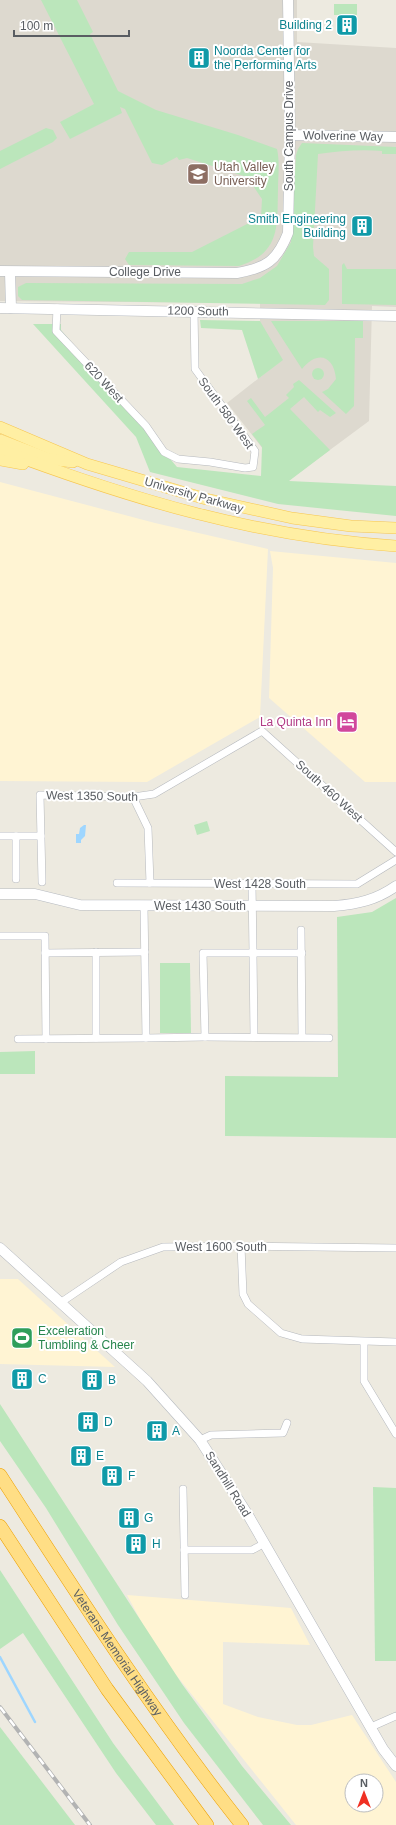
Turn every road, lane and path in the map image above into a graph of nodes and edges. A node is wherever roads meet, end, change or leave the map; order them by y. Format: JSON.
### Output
{"nodes":[{"id":1,"x":288,"y":0,"type":"edge"},
{"id":2,"x":290,"y":135,"type":"junction"},
{"id":3,"x":396,"y":137,"type":"edge"},
{"id":4,"x":282,"y":248,"type":"joint"},
{"id":5,"x":5,"y":272,"type":"edge"},
{"id":6,"x":0,"y":308,"type":"edge"},
{"id":7,"x":11,"y":308,"type":"junction"},
{"id":8,"x":57,"y":308,"type":"junction"},
{"id":9,"x":194,"y":310,"type":"junction"},
{"id":10,"x":396,"y":316,"type":"edge"},
{"id":11,"x":0,"y":426,"type":"edge"},
{"id":12,"x":0,"y":440,"type":"edge"},
{"id":13,"x":0,"y":450,"type":"edge"},
{"id":14,"x":0,"y":460,"type":"edge"},
{"id":15,"x":210,"y":462,"type":"joint"},
{"id":16,"x":87,"y":464,"type":"junction"},
{"id":17,"x":44,"y":467,"type":"junction"},
{"id":18,"x":396,"y":528,"type":"edge"},
{"id":19,"x":396,"y":546,"type":"edge"},
{"id":20,"x":262,"y":731,"type":"joint"},
{"id":21,"x":133,"y":797,"type":"junction"},
{"id":22,"x":0,"y":836,"type":"edge"},
{"id":23,"x":16,"y":836,"type":"junction"},
{"id":24,"x":41,"y":836,"type":"junction"},
{"id":25,"x":396,"y":852,"type":"edge"},
{"id":26,"x":396,"y":860,"type":"edge"},
{"id":27,"x":16,"y":879,"type":"dead end"},
{"id":28,"x":42,"y":882,"type":"dead end"},
{"id":29,"x":118,"y":883,"type":"dead end"},
{"id":30,"x":150,"y":883,"type":"junction"},
{"id":31,"x":252,"y":884,"type":"junction"},
{"id":32,"x":396,"y":886,"type":"edge"},
{"id":33,"x":0,"y":894,"type":"edge"},
{"id":34,"x":144,"y":906,"type":"junction"},
{"id":35,"x":253,"y":906,"type":"junction"},
{"id":36,"x":301,"y":930,"type":"dead end"},
{"id":37,"x":0,"y":936,"type":"edge"},
{"id":38,"x":96,"y":952,"type":"junction"},
{"id":39,"x":145,"y":952,"type":"junction"},
{"id":40,"x":45,"y":953,"type":"junction"},
{"id":41,"x":253,"y":953,"type":"junction"},
{"id":42,"x":302,"y":953,"type":"junction"},
{"id":43,"x":205,"y":1037,"type":"junction"},
{"id":44,"x":254,"y":1037,"type":"junction"},
{"id":45,"x":96,"y":1038,"type":"junction"},
{"id":46,"x":146,"y":1038,"type":"junction"},
{"id":47,"x":302,"y":1038,"type":"junction"},
{"id":48,"x":329,"y":1038,"type":"dead end"},
{"id":49,"x":18,"y":1039,"type":"dead end"},
{"id":50,"x":46,"y":1039,"type":"junction"},
{"id":51,"x":241,"y":1246,"type":"junction"},
{"id":52,"x":0,"y":1248,"type":"edge"},
{"id":53,"x":396,"y":1248,"type":"edge"},
{"id":54,"x":60,"y":1303,"type":"junction"},
{"id":55,"x":364,"y":1342,"type":"junction"},
{"id":56,"x":396,"y":1342,"type":"edge"},
{"id":57,"x":287,"y":1423,"type":"dead end"},
{"id":58,"x":396,"y":1434,"type":"edge"},
{"id":59,"x":200,"y":1440,"type":"junction"},
{"id":60,"x":0,"y":1475,"type":"edge"},
{"id":61,"x":183,"y":1489,"type":"dead end"},
{"id":62,"x":0,"y":1526,"type":"edge"},
{"id":63,"x":265,"y":1543,"type":"junction"},
{"id":64,"x":184,"y":1550,"type":"junction"},
{"id":65,"x":185,"y":1595,"type":"dead end"},
{"id":66,"x":396,"y":1716,"type":"edge"},
{"id":67,"x":371,"y":1727,"type":"junction"},
{"id":68,"x":396,"y":1766,"type":"edge"},
{"id":69,"x":207,"y":1825,"type":"edge"},
{"id":70,"x":242,"y":1825,"type":"edge"}],
"edges":[{"from":1,"to":2,"type":"street","name":"South Campus Drive"},
{"from":2,"to":3,"type":"street","name":"Wolverine Way"},
{"from":2,"to":4,"type":"street","name":"South Campus Drive"},
{"from":4,"to":5,"type":"street","name":"College Drive"},
{"from":5,"to":7,"type":"street"},
{"from":6,"to":7,"type":"street","name":"1200 South"},
{"from":7,"to":8,"type":"street","name":"1200 South"},
{"from":8,"to":9,"type":"street","name":"1200 South"},
{"from":8,"to":15,"type":"street","name":"620 West"},
{"from":9,"to":10,"type":"street","name":"1200 South"},
{"from":9,"to":15,"type":"street","name":"South 580 West"},
{"from":11,"to":16,"type":"main road","name":"University Parkway"},
{"from":12,"to":16,"type":"main road"},
{"from":13,"to":17,"type":"main road","name":"University Parkway"},
{"from":14,"to":17,"type":"main road"},
{"from":16,"to":18,"type":"main road","name":"University Parkway"},
{"from":17,"to":19,"type":"main road","name":"University Parkway"},
{"from":20,"to":21,"type":"street","name":"West 1350 South"},
{"from":20,"to":25,"type":"street","name":"South 460 West"},
{"from":21,"to":24,"type":"street","name":"West 1350 South"},
{"from":21,"to":30,"type":"street"},
{"from":22,"to":23,"type":"street"},
{"from":23,"to":24,"type":"street"},
{"from":23,"to":27,"type":"street"},
{"from":24,"to":28,"type":"street"},
{"from":26,"to":31,"type":"street","name":"West 1428 South"},
{"from":29,"to":30,"type":"street","name":"West 1428 South"},
{"from":30,"to":31,"type":"street","name":"West 1428 South"},
{"from":31,"to":35,"type":"street"},
{"from":32,"to":35,"type":"street","name":"West 1430 South"},
{"from":33,"to":34,"type":"street","name":"West 1430 South"},
{"from":34,"to":35,"type":"street","name":"West 1430 South"},
{"from":34,"to":39,"type":"street"},
{"from":35,"to":41,"type":"street"},
{"from":36,"to":42,"type":"street"},
{"from":37,"to":40,"type":"street"},
{"from":38,"to":39,"type":"street"},
{"from":38,"to":40,"type":"street"},
{"from":38,"to":45,"type":"street"},
{"from":39,"to":46,"type":"street"},
{"from":40,"to":50,"type":"street"},
{"from":41,"to":42,"type":"street"},
{"from":41,"to":43,"type":"street"},
{"from":41,"to":44,"type":"street"},
{"from":42,"to":47,"type":"street"},
{"from":43,"to":44,"type":"street"},
{"from":43,"to":46,"type":"street"},
{"from":44,"to":47,"type":"street"},
{"from":45,"to":46,"type":"street"},
{"from":45,"to":50,"type":"street"},
{"from":47,"to":48,"type":"street"},
{"from":49,"to":50,"type":"street"},
{"from":51,"to":53,"type":"street","name":"West 1600 South"},
{"from":51,"to":54,"type":"street","name":"West 1600 South"},
{"from":51,"to":55,"type":"street"},
{"from":52,"to":54,"type":"street","name":"Sandhill Road"},
{"from":54,"to":59,"type":"street","name":"Sandhill Road"},
{"from":55,"to":56,"type":"street"},
{"from":55,"to":58,"type":"street"},
{"from":57,"to":59,"type":"street"},
{"from":59,"to":63,"type":"street","name":"Sandhill Road"},
{"from":60,"to":70,"type":"highway","name":"Veterans Memorial Highway"},
{"from":61,"to":64,"type":"street"},
{"from":62,"to":69,"type":"highway"},
{"from":63,"to":64,"type":"street"},
{"from":63,"to":67,"type":"street","name":"Sandhill Road"},
{"from":64,"to":65,"type":"street"},
{"from":66,"to":67,"type":"street"},
{"from":67,"to":68,"type":"street","name":"Sandhill Road"}]}
